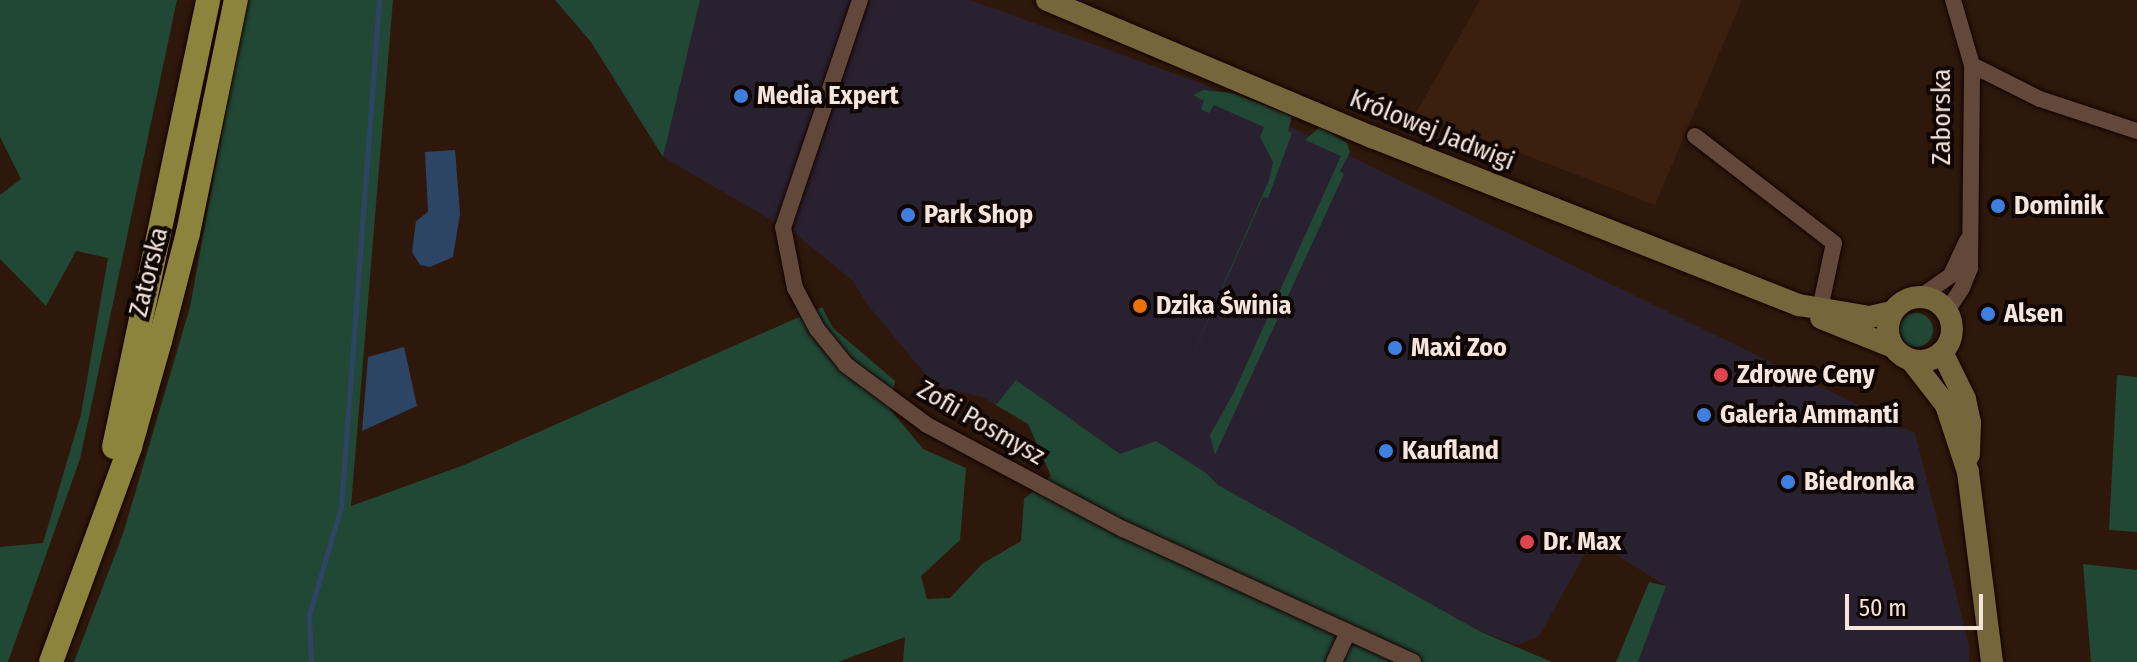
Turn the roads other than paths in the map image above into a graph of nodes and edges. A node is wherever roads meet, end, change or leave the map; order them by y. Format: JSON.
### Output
{"nodes":[{"id":1,"x":208,"y":0,"type":"edge"},
{"id":2,"x":236,"y":0,"type":"edge"},
{"id":3,"x":860,"y":0,"type":"edge"},
{"id":4,"x":1047,"y":0,"type":"edge"},
{"id":5,"x":1953,"y":0,"type":"edge"},
{"id":6,"x":1972,"y":65,"type":"junction"},
{"id":7,"x":2137,"y":131,"type":"edge"},
{"id":8,"x":1695,"y":136,"type":"dead end"},
{"id":9,"x":1969,"y":236,"type":"junction"},
{"id":10,"x":1920,"y":297,"type":"junction"},
{"id":11,"x":1810,"y":307,"type":"junction"},
{"id":12,"x":1947,"y":311,"type":"junction"},
{"id":13,"x":1892,"y":312,"type":"junction"},
{"id":14,"x":1942,"y":352,"type":"junction"},
{"id":15,"x":1902,"y":353,"type":"junction"},
{"id":16,"x":1968,"y":472,"type":"junction"},
{"id":17,"x":91,"y":551,"type":"junction"},
{"id":18,"x":1348,"y":632,"type":"junction"},
{"id":19,"x":51,"y":662,"type":"edge"},
{"id":20,"x":1334,"y":662,"type":"edge"},
{"id":21,"x":1413,"y":662,"type":"edge"},
{"id":22,"x":1992,"y":662,"type":"edge"}],
"edges":[{"from":1,"to":17,"type":"main road","name":"Zatorska"},
{"from":2,"to":17,"type":"main road","name":"Zatorska"},
{"from":3,"to":18,"type":"street","name":"Zofii Posmysz"},
{"from":4,"to":11,"type":"street","name":"Królowej Jadwigi"},
{"from":5,"to":6,"type":"street","name":"Zaborska"},
{"from":6,"to":7,"type":"street"},
{"from":6,"to":9,"type":"street","name":"Zaborska"},
{"from":8,"to":11,"type":"street"},
{"from":9,"to":10,"type":"street","name":"Zaborska"},
{"from":9,"to":12,"type":"street","name":"Zaborska"},
{"from":10,"to":12,"type":"street"},
{"from":10,"to":13,"type":"street"},
{"from":11,"to":13,"type":"street","name":"Królowej Jadwigi"},
{"from":11,"to":15,"type":"street","name":"Królowej Jadwigi"},
{"from":12,"to":14,"type":"street"},
{"from":13,"to":15,"type":"street"},
{"from":14,"to":15,"type":"street"},
{"from":14,"to":16,"type":"street"},
{"from":15,"to":16,"type":"street"},
{"from":16,"to":22,"type":"street"},
{"from":17,"to":19,"type":"main road","name":"Zatorska"},
{"from":18,"to":20,"type":"street"},
{"from":18,"to":21,"type":"street","name":"Zofii Posmysz"}]}
